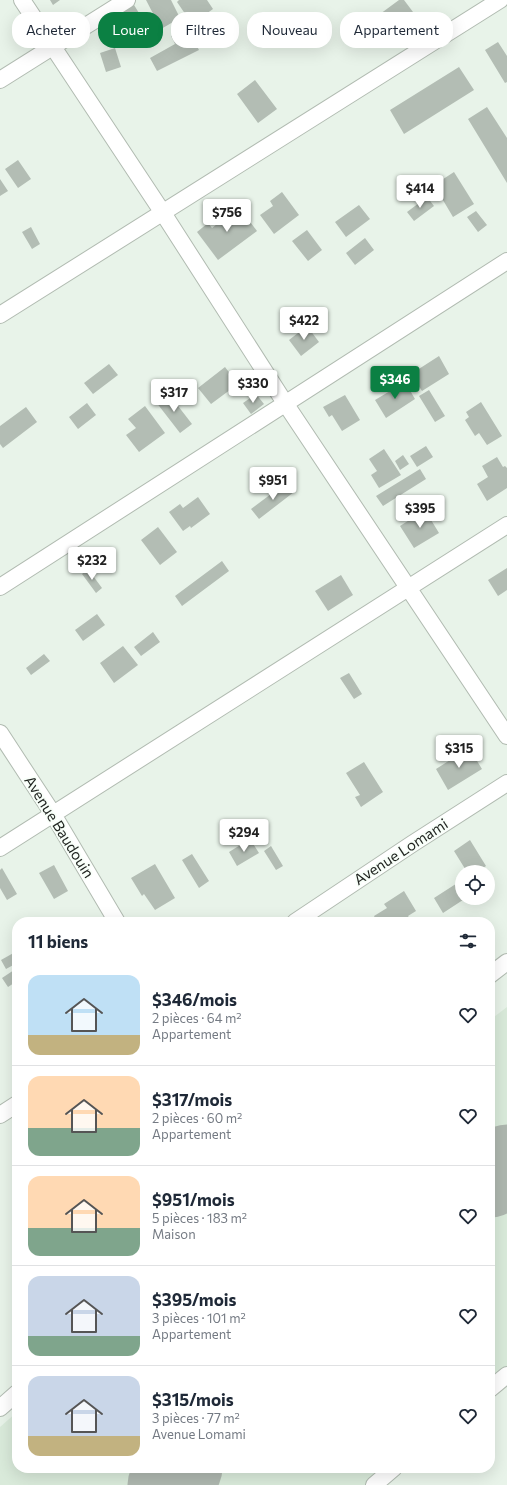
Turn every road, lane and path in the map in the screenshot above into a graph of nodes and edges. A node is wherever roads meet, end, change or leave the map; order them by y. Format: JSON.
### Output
{"nodes":[{"id":1,"x":22,"y":0,"type":"edge"},
{"id":2,"x":127,"y":0,"type":"edge"},
{"id":3,"x":500,"y":0,"type":"edge"},
{"id":4,"x":30,"y":12,"type":"edge"},
{"id":5,"x":90,"y":24,"type":"edge"},
{"id":6,"x":51,"y":48,"type":"edge"},
{"id":7,"x":54,"y":48,"type":"edge"},
{"id":8,"x":0,"y":80,"type":"edge"},
{"id":9,"x":163,"y":212,"type":"junction"},
{"id":10,"x":507,"y":261,"type":"edge"},
{"id":11,"x":0,"y":315,"type":"edge"},
{"id":12,"x":285,"y":403,"type":"junction"},
{"id":13,"x":507,"y":525,"type":"edge"},
{"id":14,"x":0,"y":587,"type":"edge"},
{"id":15,"x":410,"y":588,"type":"junction"},
{"id":16,"x":0,"y":733,"type":"edge"},
{"id":17,"x":507,"y":736,"type":"edge"},
{"id":18,"x":507,"y":783,"type":"edge"},
{"id":19,"x":53,"y":814,"type":"junction"},
{"id":20,"x":0,"y":848,"type":"edge"},
{"id":21,"x":113,"y":917,"type":"edge"},
{"id":22,"x":302,"y":917,"type":"edge"},
{"id":23,"x":507,"y":962,"type":"edge"},
{"id":24,"x":495,"y":971,"type":"edge"},
{"id":25,"x":12,"y":1107,"type":"edge"},
{"id":26,"x":0,"y":1115,"type":"edge"},
{"id":27,"x":12,"y":1397,"type":"edge"},
{"id":28,"x":0,"y":1408,"type":"edge"},
{"id":29,"x":388,"y":1473,"type":"edge"},
{"id":30,"x":374,"y":1485,"type":"edge"}],
"edges":[{"from":1,"to":4,"type":"street"},
{"from":2,"to":5,"type":"street"},
{"from":3,"to":9,"type":"street"},
{"from":6,"to":8,"type":"street"},
{"from":7,"to":9,"type":"street"},
{"from":9,"to":11,"type":"street"},
{"from":9,"to":12,"type":"street"},
{"from":10,"to":12,"type":"street"},
{"from":12,"to":14,"type":"street"},
{"from":12,"to":15,"type":"street"},
{"from":13,"to":15,"type":"street"},
{"from":15,"to":17,"type":"street"},
{"from":15,"to":19,"type":"street"},
{"from":16,"to":19,"type":"street","name":"Avenue Baudouin"},
{"from":18,"to":22,"type":"street","name":"Avenue Lomami"},
{"from":19,"to":20,"type":"street"},
{"from":19,"to":21,"type":"street","name":"Avenue Baudouin"},
{"from":23,"to":24,"type":"street"},
{"from":25,"to":26,"type":"street"},
{"from":27,"to":28,"type":"street"},
{"from":29,"to":30,"type":"street"}]}
